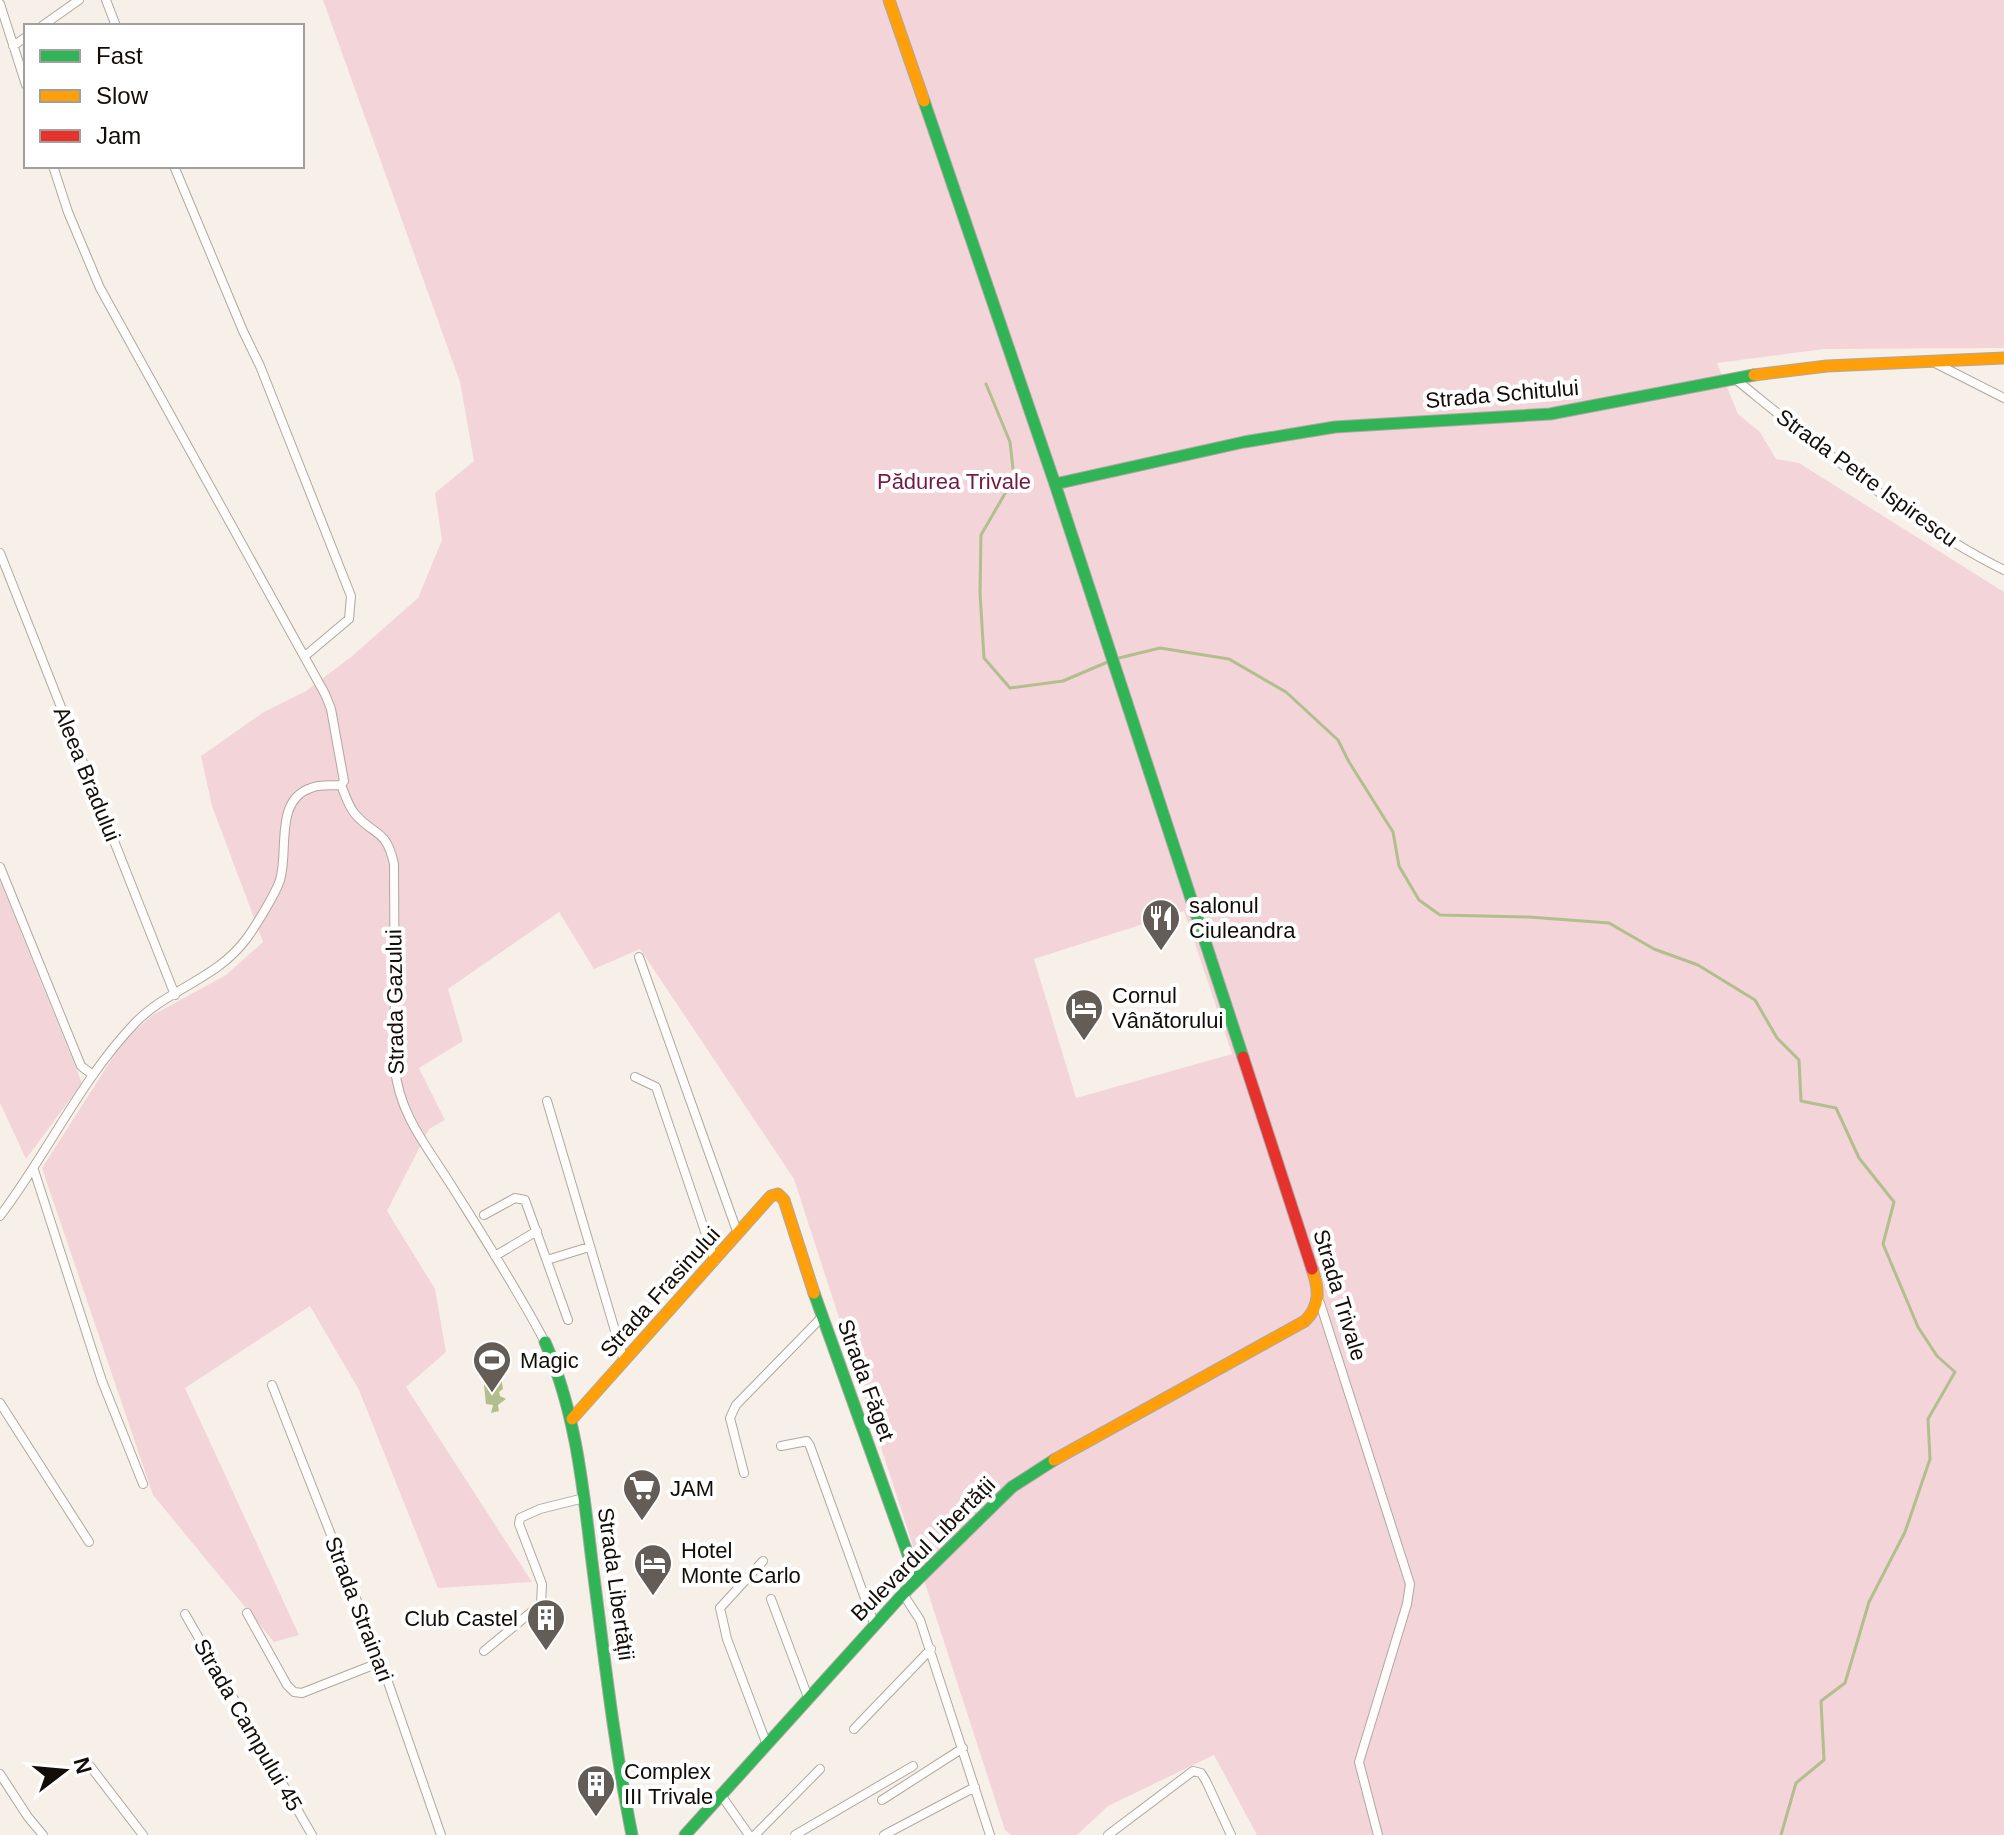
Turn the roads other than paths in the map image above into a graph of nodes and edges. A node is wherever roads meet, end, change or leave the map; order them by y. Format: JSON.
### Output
{"nodes":[{"id":1,"x":79,"y":0,"type":"edge"},
{"id":2,"x":106,"y":0,"type":"edge"},
{"id":3,"x":889,"y":0,"type":"edge"},
{"id":4,"x":0,"y":4,"type":"edge"},
{"id":5,"x":45,"y":24,"type":"edge"},
{"id":6,"x":115,"y":24,"type":"edge"},
{"id":7,"x":24,"y":38,"type":"edge"},
{"id":8,"x":13,"y":46,"type":"junction"},
{"id":9,"x":24,"y":79,"type":"edge"},
{"id":10,"x":54,"y":168,"type":"edge"},
{"id":11,"x":175,"y":168,"type":"edge"},
{"id":12,"x":2004,"y":358,"type":"edge"},
{"id":13,"x":1932,"y":361,"type":"junction"},
{"id":14,"x":1734,"y":378,"type":"junction"},
{"id":15,"x":2004,"y":398,"type":"edge"},
{"id":16,"x":1055,"y":484,"type":"junction"},
{"id":17,"x":0,"y":553,"type":"edge"},
{"id":18,"x":2004,"y":570,"type":"edge"},
{"id":19,"x":305,"y":656,"type":"junction"},
{"id":20,"x":341,"y":785,"type":"junction"},
{"id":21,"x":0,"y":867,"type":"edge"},
{"id":22,"x":639,"y":957,"type":"dead end"},
{"id":23,"x":175,"y":995,"type":"junction"},
{"id":24,"x":93,"y":1075,"type":"junction"},
{"id":25,"x":635,"y":1077,"type":"dead end"},
{"id":26,"x":547,"y":1101,"type":"dead end"},
{"id":27,"x":34,"y":1170,"type":"junction"},
{"id":28,"x":778,"y":1194,"type":"joint"},
{"id":29,"x":484,"y":1215,"type":"dead end"},
{"id":30,"x":0,"y":1216,"type":"edge"},
{"id":31,"x":537,"y":1231,"type":"junction"},
{"id":32,"x":738,"y":1234,"type":"junction"},
{"id":33,"x":589,"y":1247,"type":"junction"},
{"id":34,"x":495,"y":1256,"type":"junction"},
{"id":35,"x":547,"y":1260,"type":"junction"},
{"id":36,"x":715,"y":1261,"type":"junction"},
{"id":37,"x":1320,"y":1303,"type":"junction"},
{"id":38,"x":822,"y":1317,"type":"junction"},
{"id":39,"x":568,"y":1320,"type":"dead end"},
{"id":40,"x":545,"y":1342,"type":"joint"},
{"id":41,"x":624,"y":1361,"type":"junction"},
{"id":42,"x":272,"y":1385,"type":"dead end"},
{"id":43,"x":0,"y":1403,"type":"edge"},
{"id":44,"x":572,"y":1419,"type":"junction"},
{"id":45,"x":781,"y":1446,"type":"dead end"},
{"id":46,"x":744,"y":1473,"type":"dead end"},
{"id":47,"x":143,"y":1484,"type":"dead end"},
{"id":48,"x":584,"y":1498,"type":"junction"},
{"id":49,"x":89,"y":1542,"type":"dead end"},
{"id":50,"x":763,"y":1561,"type":"dead end"},
{"id":51,"x":917,"y":1580,"type":"junction"},
{"id":52,"x":903,"y":1594,"type":"junction"},
{"id":53,"x":771,"y":1599,"type":"dead end"},
{"id":54,"x":247,"y":1613,"type":"dead end"},
{"id":55,"x":185,"y":1614,"type":"dead end"},
{"id":56,"x":875,"y":1626,"type":"junction"},
{"id":57,"x":931,"y":1649,"type":"junction"},
{"id":58,"x":484,"y":1651,"type":"dead end"},
{"id":59,"x":381,"y":1662,"type":"junction"},
{"id":60,"x":809,"y":1700,"type":"junction"},
{"id":61,"x":854,"y":1729,"type":"dead end"},
{"id":62,"x":767,"y":1745,"type":"junction"},
{"id":63,"x":963,"y":1748,"type":"junction"},
{"id":64,"x":90,"y":1766,"type":"dead end"},
{"id":65,"x":913,"y":1766,"type":"dead end"},
{"id":66,"x":820,"y":1769,"type":"dead end"},
{"id":67,"x":0,"y":1774,"type":"edge"},
{"id":68,"x":975,"y":1787,"type":"junction"},
{"id":69,"x":721,"y":1795,"type":"junction"},
{"id":70,"x":882,"y":1800,"type":"dead end"},
{"id":71,"x":438,"y":1824,"type":"junction"},
{"id":72,"x":43,"y":1835,"type":"edge"},
{"id":73,"x":143,"y":1835,"type":"edge"},
{"id":74,"x":312,"y":1835,"type":"edge"},
{"id":75,"x":434,"y":1835,"type":"edge"},
{"id":76,"x":441,"y":1835,"type":"edge"},
{"id":77,"x":632,"y":1835,"type":"edge"},
{"id":78,"x":685,"y":1835,"type":"edge"},
{"id":79,"x":752,"y":1835,"type":"edge"},
{"id":80,"x":795,"y":1835,"type":"edge"},
{"id":81,"x":884,"y":1835,"type":"edge"},
{"id":82,"x":990,"y":1835,"type":"edge"},
{"id":83,"x":1108,"y":1835,"type":"edge"},
{"id":84,"x":1231,"y":1835,"type":"edge"},
{"id":85,"x":1378,"y":1835,"type":"edge"}],
"edges":[{"from":1,"to":5,"type":"street"},
{"from":2,"to":6,"type":"street"},
{"from":3,"to":16,"type":"main road","name":"Strada Trivale"},
{"from":4,"to":8,"type":"street"},
{"from":7,"to":8,"type":"street"},
{"from":8,"to":9,"type":"street"},
{"from":10,"to":19,"type":"street"},
{"from":11,"to":19,"type":"street"},
{"from":12,"to":13,"type":"main road","name":"Strada Schitului"},
{"from":13,"to":14,"type":"main road","name":"Strada Schitului"},
{"from":13,"to":15,"type":"street"},
{"from":14,"to":16,"type":"main road","name":"Strada Schitului"},
{"from":14,"to":18,"type":"street","name":"Strada Petre Ispirescu"},
{"from":16,"to":37,"type":"main road","name":"Strada Trivale"},
{"from":17,"to":23,"type":"street","name":"Aleea Bradului"},
{"from":19,"to":20,"type":"street"},
{"from":20,"to":23,"type":"street"},
{"from":20,"to":34,"type":"street","name":"Strada Gazului"},
{"from":21,"to":24,"type":"street"},
{"from":22,"to":32,"type":"street"},
{"from":23,"to":24,"type":"street"},
{"from":24,"to":27,"type":"street"},
{"from":25,"to":36,"type":"street"},
{"from":26,"to":33,"type":"street"},
{"from":27,"to":30,"type":"street"},
{"from":27,"to":47,"type":"street"},
{"from":28,"to":32,"type":"main road","name":"Strada Frasinului"},
{"from":28,"to":38,"type":"main road","name":"Strada Făget"},
{"from":29,"to":31,"type":"street"},
{"from":31,"to":34,"type":"street"},
{"from":31,"to":35,"type":"street"},
{"from":32,"to":36,"type":"main road","name":"Strada Frasinului"},
{"from":33,"to":35,"type":"street"},
{"from":33,"to":41,"type":"street"},
{"from":34,"to":40,"type":"street","name":"Strada Gazului"},
{"from":35,"to":39,"type":"street"},
{"from":36,"to":41,"type":"main road","name":"Strada Frasinului"},
{"from":37,"to":51,"type":"main road","name":"Bulevardul Libertății"},
{"from":37,"to":85,"type":"street","name":"Strada Trivale"},
{"from":38,"to":46,"type":"street"},
{"from":38,"to":51,"type":"main road","name":"Strada Făget"},
{"from":40,"to":44,"type":"main road","name":"Strada Libertății"},
{"from":41,"to":44,"type":"main road","name":"Strada Frasinului"},
{"from":42,"to":59,"type":"street","name":"Strada Strainari"},
{"from":43,"to":49,"type":"street"},
{"from":44,"to":48,"type":"main road","name":"Strada Libertății"},
{"from":45,"to":56,"type":"street"},
{"from":48,"to":58,"type":"street"},
{"from":48,"to":77,"type":"main road","name":"Strada Libertății"},
{"from":50,"to":62,"type":"street"},
{"from":51,"to":52,"type":"main road","name":"Bulevardul Libertății"},
{"from":52,"to":56,"type":"main road","name":"Bulevardul Libertății"},
{"from":52,"to":57,"type":"street"},
{"from":53,"to":60,"type":"street"},
{"from":54,"to":59,"type":"street"},
{"from":55,"to":74,"type":"street","name":"Strada Campului 45"},
{"from":56,"to":60,"type":"main road","name":"Bulevardul Libertății"},
{"from":57,"to":61,"type":"street"},
{"from":57,"to":63,"type":"street"},
{"from":59,"to":71,"type":"street","name":"Strada Strainari"},
{"from":60,"to":62,"type":"main road","name":"Bulevardul Libertății"},
{"from":62,"to":69,"type":"main road","name":"Bulevardul Libertății"},
{"from":63,"to":68,"type":"street"},
{"from":63,"to":70,"type":"street"},
{"from":64,"to":73,"type":"street"},
{"from":65,"to":80,"type":"street"},
{"from":66,"to":79,"type":"street"},
{"from":67,"to":72,"type":"street"},
{"from":68,"to":81,"type":"street"},
{"from":68,"to":82,"type":"street"},
{"from":69,"to":78,"type":"main road","name":"Bulevardul Libertății"},
{"from":69,"to":79,"type":"street"},
{"from":71,"to":75,"type":"street"},
{"from":71,"to":76,"type":"street","name":"Strada Strainari"},
{"from":83,"to":84,"type":"street"}]}
